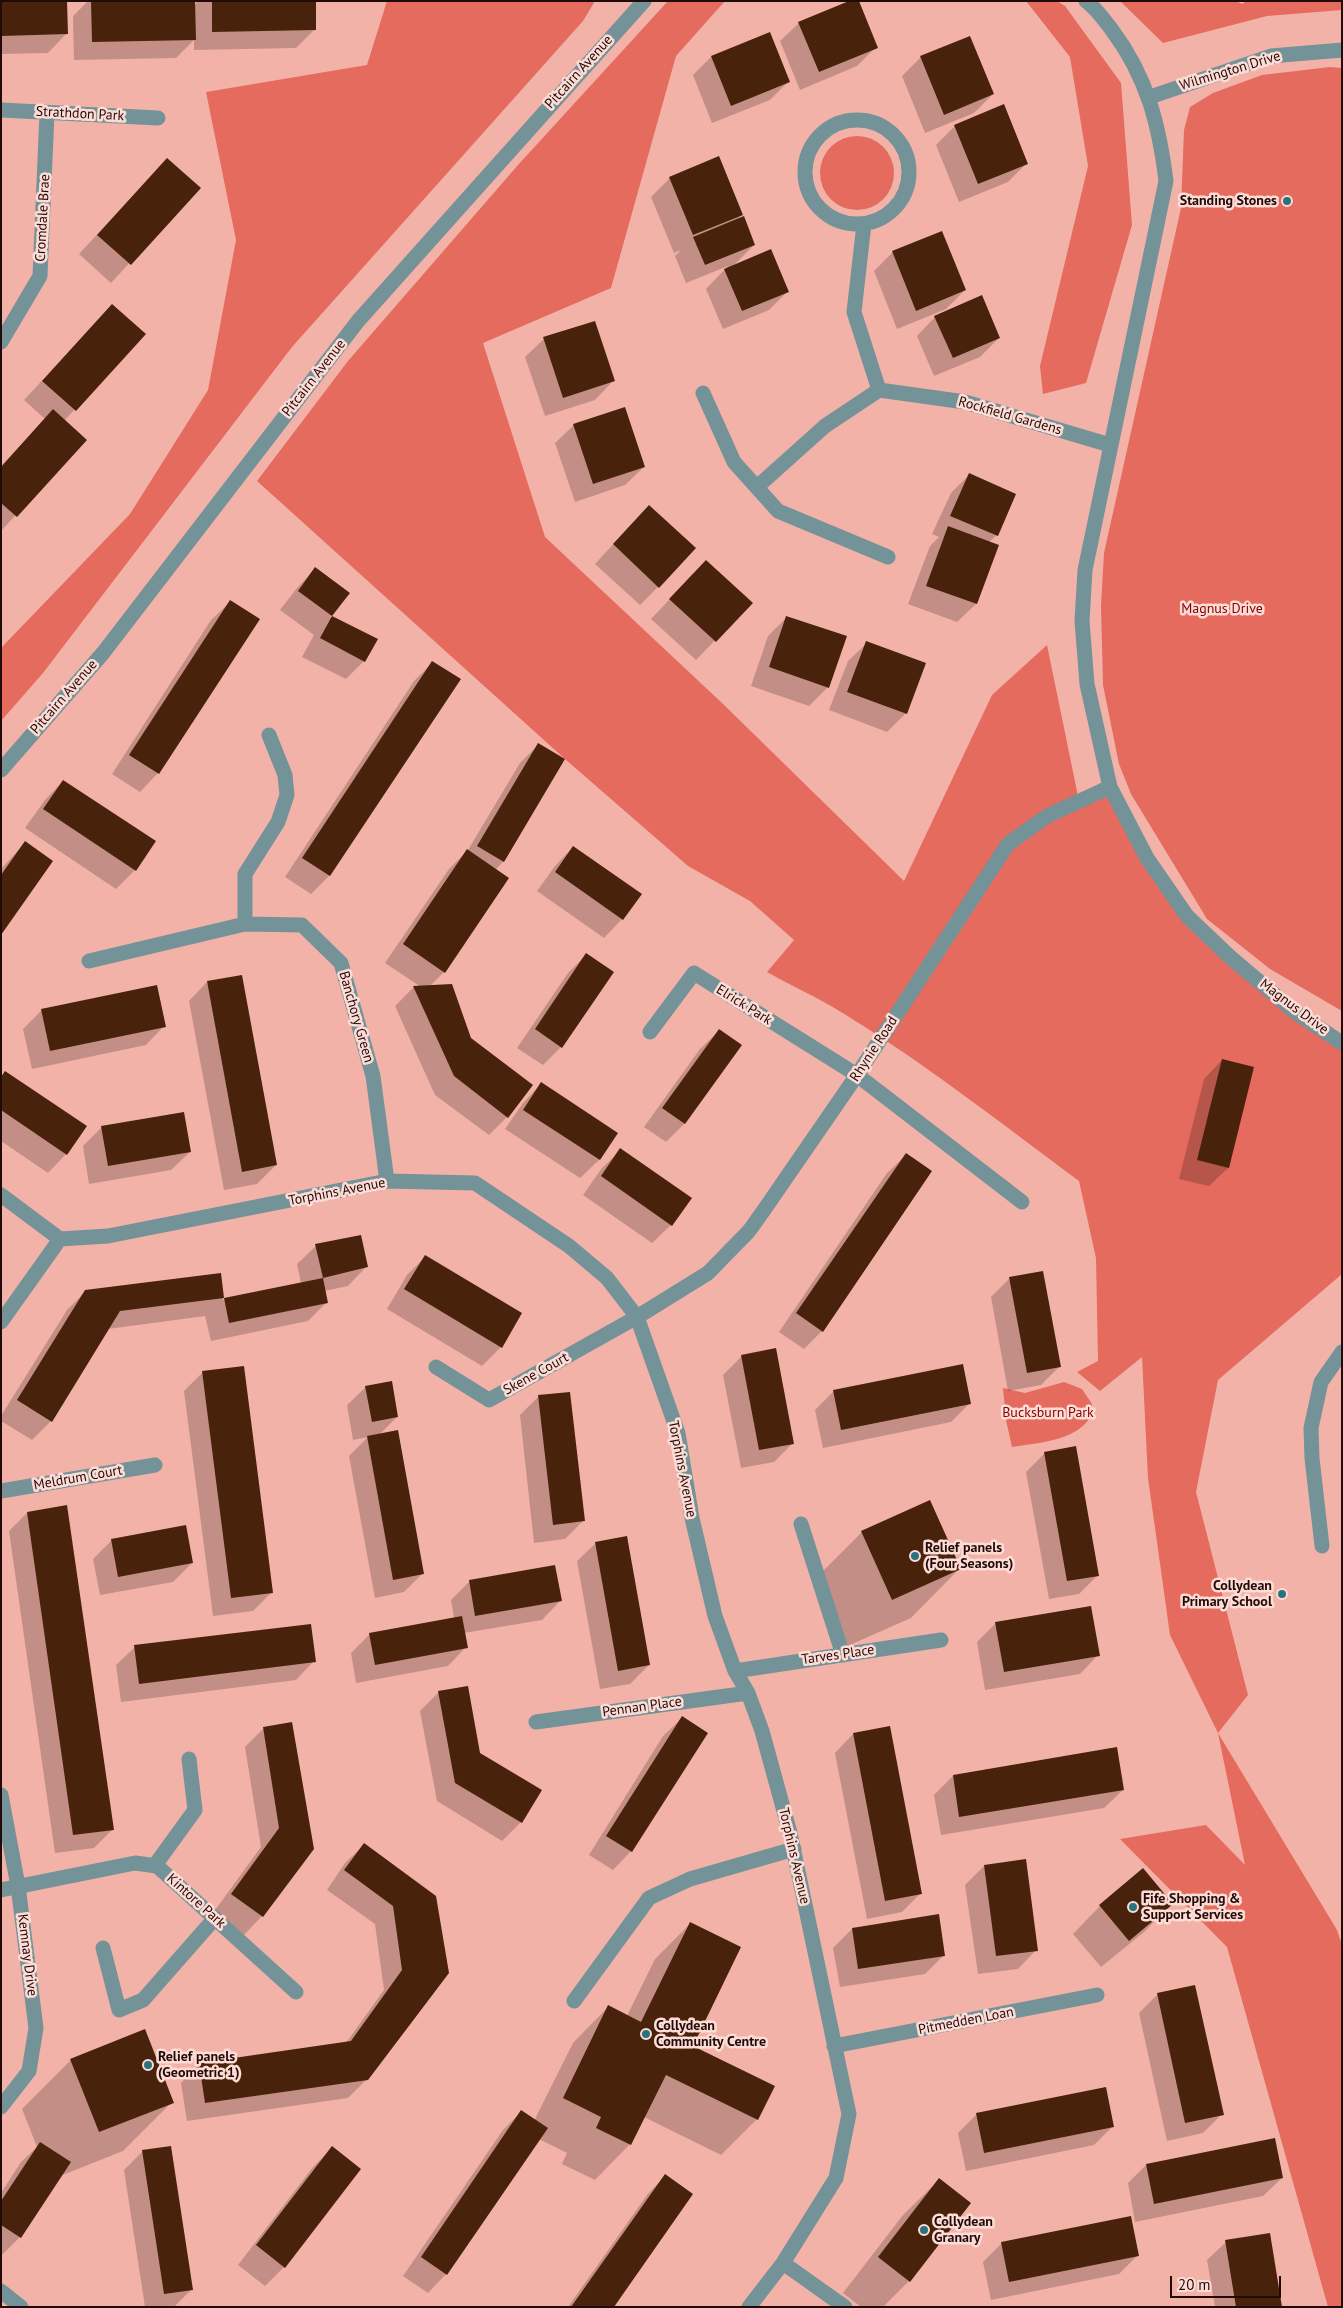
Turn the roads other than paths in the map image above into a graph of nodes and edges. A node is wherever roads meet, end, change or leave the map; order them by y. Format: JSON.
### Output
{"nodes":[{"id":1,"x":644,"y":1,"type":"edge"},
{"id":2,"x":1086,"y":1,"type":"edge"},
{"id":3,"x":1342,"y":50,"type":"edge"},
{"id":4,"x":1150,"y":97,"type":"junction"},
{"id":5,"x":1,"y":110,"type":"edge"},
{"id":6,"x":48,"y":113,"type":"junction"},
{"id":7,"x":158,"y":118,"type":"dead end"},
{"id":8,"x":864,"y":224,"type":"junction"},
{"id":9,"x":1,"y":342,"type":"edge"},
{"id":10,"x":879,"y":390,"type":"junction"},
{"id":11,"x":703,"y":394,"type":"dead end"},
{"id":12,"x":1110,"y":445,"type":"junction"},
{"id":13,"x":757,"y":487,"type":"junction"},
{"id":14,"x":888,"y":557,"type":"dead end"},
{"id":15,"x":269,"y":735,"type":"dead end"},
{"id":16,"x":1,"y":770,"type":"edge"},
{"id":17,"x":1110,"y":787,"type":"junction"},
{"id":18,"x":245,"y":924,"type":"junction"},
{"id":19,"x":89,"y":960,"type":"dead end"},
{"id":20,"x":650,"y":1032,"type":"dead end"},
{"id":21,"x":1342,"y":1043,"type":"edge"},
{"id":22,"x":857,"y":1075,"type":"junction"},
{"id":23,"x":387,"y":1181,"type":"junction"},
{"id":24,"x":1,"y":1195,"type":"edge"},
{"id":25,"x":1022,"y":1202,"type":"dead end"},
{"id":26,"x":60,"y":1238,"type":"junction"},
{"id":27,"x":637,"y":1317,"type":"junction"},
{"id":28,"x":1,"y":1322,"type":"edge"},
{"id":29,"x":1342,"y":1352,"type":"edge"},
{"id":30,"x":436,"y":1367,"type":"dead end"},
{"id":31,"x":155,"y":1465,"type":"dead end"},
{"id":32,"x":1,"y":1491,"type":"edge"},
{"id":33,"x":800,"y":1524,"type":"dead end"},
{"id":34,"x":1322,"y":1546,"type":"dead end"},
{"id":35,"x":941,"y":1640,"type":"dead end"},
{"id":36,"x":844,"y":1655,"type":"junction"},
{"id":37,"x":735,"y":1671,"type":"junction"},
{"id":38,"x":748,"y":1693,"type":"junction"},
{"id":39,"x":536,"y":1722,"type":"dead end"},
{"id":40,"x":189,"y":1759,"type":"dead end"},
{"id":41,"x":1,"y":1795,"type":"edge"},
{"id":42,"x":794,"y":1849,"type":"junction"},
{"id":43,"x":157,"y":1866,"type":"junction"},
{"id":44,"x":18,"y":1886,"type":"junction"},
{"id":45,"x":1,"y":1890,"type":"edge"},
{"id":46,"x":215,"y":1918,"type":"junction"},
{"id":47,"x":103,"y":1948,"type":"dead end"},
{"id":48,"x":296,"y":1992,"type":"dead end"},
{"id":49,"x":1097,"y":1995,"type":"dead end"},
{"id":50,"x":574,"y":2001,"type":"dead end"},
{"id":51,"x":834,"y":2046,"type":"junction"},
{"id":52,"x":1,"y":2107,"type":"edge"},
{"id":53,"x":783,"y":2263,"type":"junction"},
{"id":54,"x":1,"y":2291,"type":"edge"},
{"id":55,"x":21,"y":2307,"type":"edge"},
{"id":56,"x":749,"y":2307,"type":"edge"},
{"id":57,"x":845,"y":2307,"type":"edge"}],
"edges":[{"from":1,"to":16,"type":"street","name":"Pitcairn Avenue"},
{"from":2,"to":4,"type":"street","name":"Magnus Drive"},
{"from":3,"to":4,"type":"street","name":"Wilmington Drive"},
{"from":4,"to":12,"type":"street","name":"Magnus Drive"},
{"from":5,"to":6,"type":"street","name":"Strathdon Park"},
{"from":6,"to":7,"type":"street","name":"Strathdon Park"},
{"from":6,"to":9,"type":"street","name":"Cromdale Brae"},
{"from":8,"to":8,"type":"street"},
{"from":8,"to":10,"type":"street"},
{"from":10,"to":12,"type":"street","name":"Rockfield Gardens"},
{"from":10,"to":13,"type":"street"},
{"from":11,"to":13,"type":"street"},
{"from":12,"to":17,"type":"street","name":"Magnus Drive"},
{"from":13,"to":14,"type":"street"},
{"from":15,"to":18,"type":"street"},
{"from":17,"to":21,"type":"street","name":"Magnus Drive"},
{"from":17,"to":22,"type":"street","name":"Rhynie Road"},
{"from":18,"to":19,"type":"street","name":"Banchory Green"},
{"from":18,"to":23,"type":"street","name":"Banchory Green"},
{"from":20,"to":22,"type":"street","name":"Elrick Park"},
{"from":22,"to":25,"type":"street"},
{"from":22,"to":27,"type":"street","name":"Rhynie Road"},
{"from":23,"to":26,"type":"street","name":"Torphins Avenue"},
{"from":23,"to":27,"type":"street","name":"Torphins Avenue"},
{"from":24,"to":26,"type":"street"},
{"from":26,"to":28,"type":"street"},
{"from":27,"to":30,"type":"street","name":"Skene Court"},
{"from":27,"to":37,"type":"street","name":"Torphins Avenue"},
{"from":29,"to":34,"type":"street"},
{"from":31,"to":32,"type":"street","name":"Meldrum Court"},
{"from":33,"to":36,"type":"street"},
{"from":35,"to":36,"type":"street","name":"Tarves Place"},
{"from":36,"to":37,"type":"street","name":"Tarves Place"},
{"from":37,"to":38,"type":"street","name":"Torphins Avenue"},
{"from":38,"to":39,"type":"street","name":"Pennan Place"},
{"from":38,"to":42,"type":"street","name":"Torphins Avenue"},
{"from":40,"to":43,"type":"street"},
{"from":41,"to":44,"type":"street","name":"Kemnay Drive"},
{"from":42,"to":50,"type":"street"},
{"from":42,"to":51,"type":"street","name":"Torphins Avenue"},
{"from":43,"to":44,"type":"street","name":"Kintore Park"},
{"from":43,"to":46,"type":"street","name":"Kintore Park"},
{"from":44,"to":45,"type":"street","name":"Kintore Park"},
{"from":44,"to":52,"type":"street","name":"Kemnay Drive"},
{"from":46,"to":47,"type":"street"},
{"from":46,"to":48,"type":"street","name":"Kintore Park"},
{"from":49,"to":51,"type":"street","name":"Pitmedden Loan"},
{"from":51,"to":53,"type":"street","name":"Torphins Avenue"},
{"from":53,"to":56,"type":"street","name":"Torphins Avenue"},
{"from":53,"to":57,"type":"street"},
{"from":54,"to":55,"type":"street"}]}
